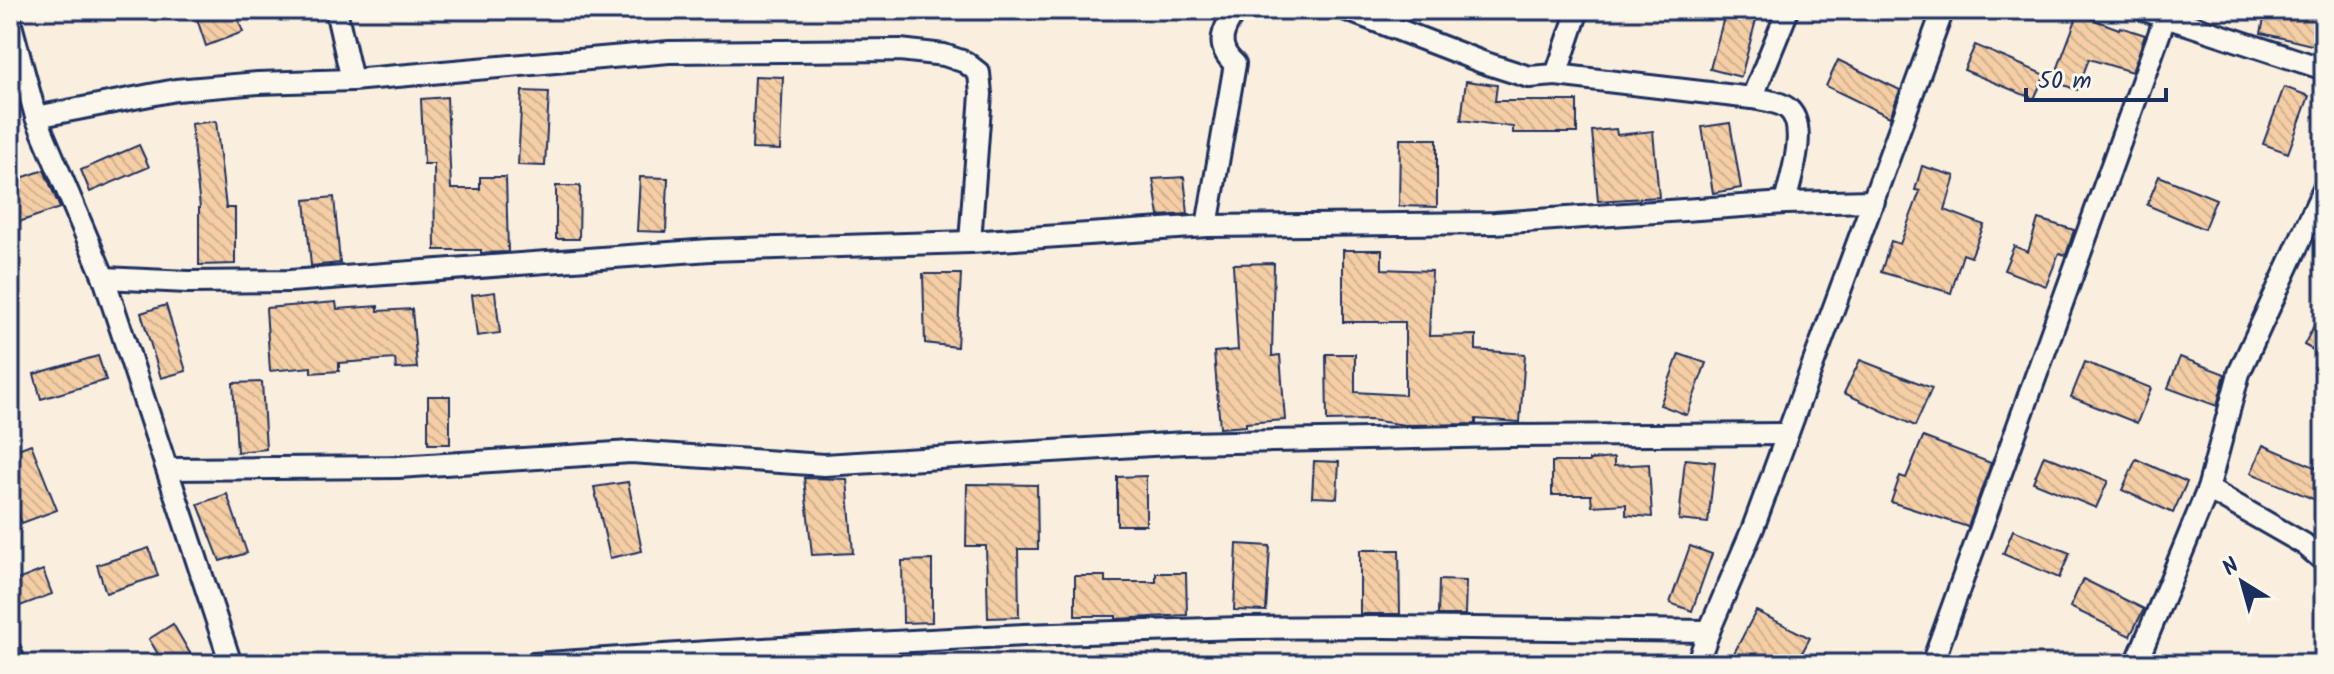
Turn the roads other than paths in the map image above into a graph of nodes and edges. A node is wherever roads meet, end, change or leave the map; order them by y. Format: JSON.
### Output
{"nodes":[{"id":1,"x":336,"y":10,"type":"edge"},
{"id":2,"x":1236,"y":10,"type":"edge"},
{"id":3,"x":1347,"y":10,"type":"edge"},
{"id":4,"x":1578,"y":10,"type":"edge"},
{"id":5,"x":1788,"y":10,"type":"edge"},
{"id":6,"x":1943,"y":10,"type":"edge"},
{"id":7,"x":2153,"y":13,"type":"edge"},
{"id":8,"x":10,"y":21,"type":"edge"},
{"id":9,"x":2324,"y":69,"type":"edge"},
{"id":10,"x":1556,"y":75,"type":"junction"},
{"id":11,"x":352,"y":80,"type":"junction"},
{"id":12,"x":1752,"y":98,"type":"junction"},
{"id":13,"x":36,"y":117,"type":"junction"},
{"id":14,"x":2324,"y":188,"type":"edge"},
{"id":15,"x":1874,"y":201,"type":"junction"},
{"id":16,"x":1785,"y":203,"type":"junction"},
{"id":17,"x":1207,"y":226,"type":"junction"},
{"id":18,"x":970,"y":242,"type":"junction"},
{"id":19,"x":104,"y":278,"type":"junction"},
{"id":20,"x":1786,"y":434,"type":"junction"},
{"id":21,"x":168,"y":469,"type":"junction"},
{"id":22,"x":2208,"y":489,"type":"junction"},
{"id":23,"x":2324,"y":561,"type":"edge"},
{"id":24,"x":1709,"y":631,"type":"junction"},
{"id":25,"x":10,"y":651,"type":"edge"},
{"id":26,"x":15,"y":664,"type":"edge"},
{"id":27,"x":231,"y":664,"type":"edge"},
{"id":28,"x":533,"y":664,"type":"edge"},
{"id":29,"x":1697,"y":664,"type":"edge"},
{"id":30,"x":1932,"y":664,"type":"edge"},
{"id":31,"x":2136,"y":664,"type":"edge"}],
"edges":[{"from":1,"to":11,"type":"street"},
{"from":2,"to":17,"type":"street"},
{"from":3,"to":10,"type":"street"},
{"from":4,"to":10,"type":"street"},
{"from":5,"to":12,"type":"street"},
{"from":6,"to":15,"type":"street"},
{"from":7,"to":9,"type":"street"},
{"from":7,"to":30,"type":"street"},
{"from":8,"to":13,"type":"street"},
{"from":10,"to":12,"type":"street"},
{"from":11,"to":13,"type":"street"},
{"from":11,"to":18,"type":"street"},
{"from":12,"to":16,"type":"street"},
{"from":13,"to":19,"type":"street"},
{"from":14,"to":22,"type":"street"},
{"from":15,"to":16,"type":"street"},
{"from":15,"to":20,"type":"street"},
{"from":16,"to":17,"type":"street"},
{"from":17,"to":18,"type":"street"},
{"from":18,"to":19,"type":"street"},
{"from":19,"to":21,"type":"street"},
{"from":20,"to":21,"type":"street"},
{"from":20,"to":24,"type":"street"},
{"from":21,"to":27,"type":"street"},
{"from":22,"to":23,"type":"street"},
{"from":22,"to":31,"type":"street"},
{"from":24,"to":28,"type":"street"},
{"from":24,"to":29,"type":"street"},
{"from":25,"to":26,"type":"street"}]}
